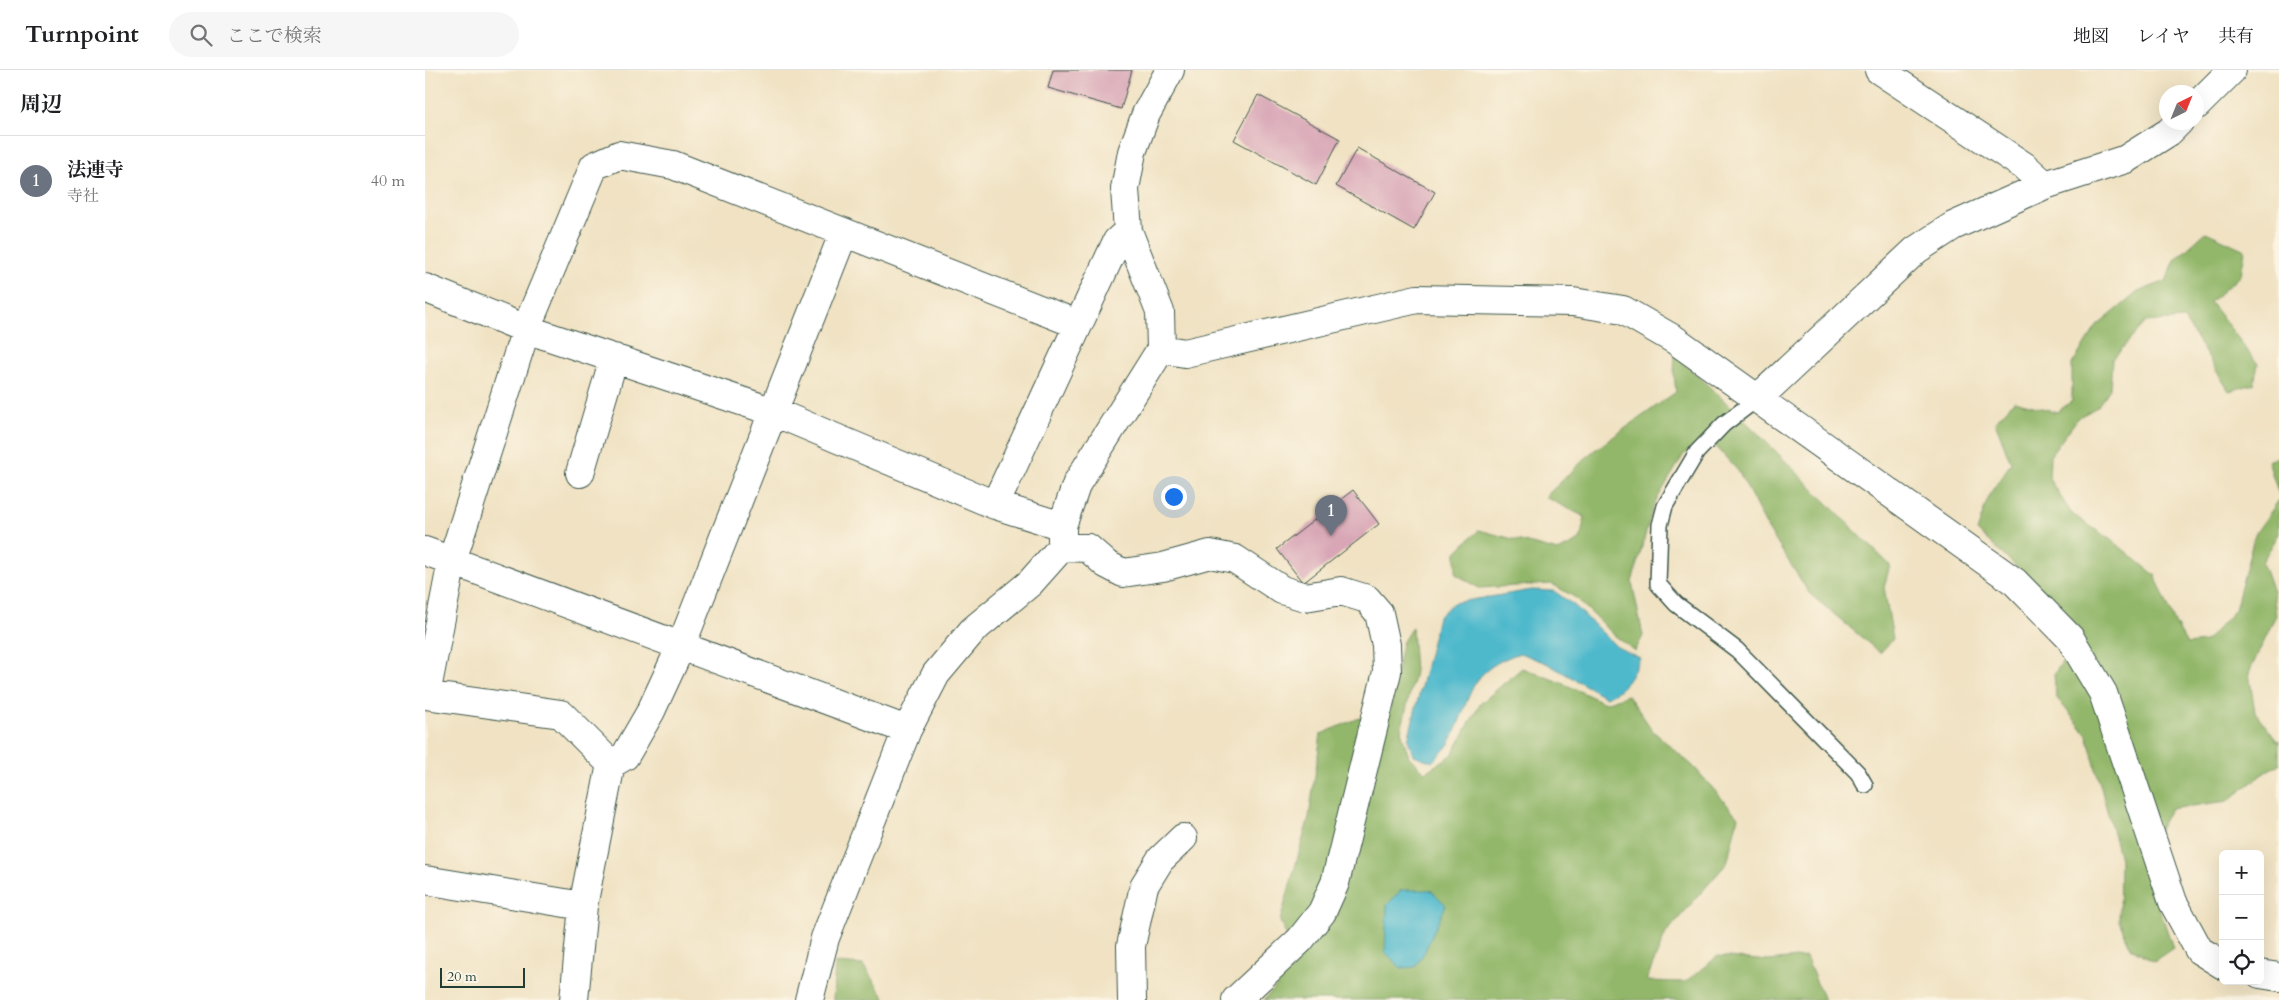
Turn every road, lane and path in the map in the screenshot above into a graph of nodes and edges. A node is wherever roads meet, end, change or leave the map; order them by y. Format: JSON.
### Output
{"nodes":[{"id":1,"x":1170,"y":70,"type":"edge"},
{"id":2,"x":1879,"y":70,"type":"edge"},
{"id":3,"x":2232,"y":70,"type":"edge"},
{"id":4,"x":2204,"y":98,"type":"edge"},
{"id":5,"x":2171,"y":130,"type":"edge"},
{"id":6,"x":2045,"y":185,"type":"junction"},
{"id":7,"x":1128,"y":231,"type":"junction"},
{"id":8,"x":844,"y":232,"type":"junction"},
{"id":9,"x":425,"y":288,"type":"edge"},
{"id":10,"x":1077,"y":324,"type":"junction"},
{"id":11,"x":527,"y":329,"type":"junction"},
{"id":12,"x":1161,"y":349,"type":"junction"},
{"id":13,"x":613,"y":358,"type":"junction"},
{"id":14,"x":1757,"y":399,"type":"junction"},
{"id":15,"x":774,"y":412,"type":"junction"},
{"id":16,"x":580,"y":473,"type":"dead end"},
{"id":17,"x":995,"y":505,"type":"junction"},
{"id":18,"x":1062,"y":537,"type":"junction"},
{"id":19,"x":425,"y":550,"type":"edge"},
{"id":20,"x":452,"y":561,"type":"junction"},
{"id":21,"x":681,"y":646,"type":"junction"},
{"id":22,"x":425,"y":695,"type":"edge"},
{"id":23,"x":907,"y":730,"type":"junction"},
{"id":24,"x":611,"y":764,"type":"junction"},
{"id":25,"x":1865,"y":785,"type":"dead end"},
{"id":26,"x":1183,"y":838,"type":"dead end"},
{"id":27,"x":425,"y":880,"type":"edge"},
{"id":28,"x":583,"y":906,"type":"junction"},
{"id":29,"x":2219,"y":962,"type":"edge"},
{"id":30,"x":2264,"y":975,"type":"edge"},
{"id":31,"x":2279,"y":977,"type":"edge"},
{"id":32,"x":574,"y":1000,"type":"edge"},
{"id":33,"x":809,"y":1000,"type":"edge"},
{"id":34,"x":1132,"y":1000,"type":"edge"},
{"id":35,"x":1236,"y":1000,"type":"edge"}],
"edges":[{"from":1,"to":7,"type":"street"},
{"from":2,"to":6,"type":"street"},
{"from":3,"to":4,"type":"street"},
{"from":5,"to":6,"type":"street"},
{"from":6,"to":14,"type":"street"},
{"from":7,"to":10,"type":"street"},
{"from":7,"to":12,"type":"street"},
{"from":8,"to":10,"type":"street"},
{"from":8,"to":11,"type":"street"},
{"from":8,"to":15,"type":"street"},
{"from":9,"to":11,"type":"street"},
{"from":10,"to":17,"type":"street"},
{"from":11,"to":13,"type":"street"},
{"from":11,"to":20,"type":"street"},
{"from":12,"to":14,"type":"street"},
{"from":12,"to":18,"type":"street"},
{"from":13,"to":15,"type":"street"},
{"from":13,"to":16,"type":"street"},
{"from":14,"to":25,"type":"lane"},
{"from":14,"to":29,"type":"street"},
{"from":15,"to":17,"type":"street"},
{"from":15,"to":21,"type":"street"},
{"from":17,"to":18,"type":"street"},
{"from":18,"to":23,"type":"street"},
{"from":18,"to":35,"type":"street"},
{"from":19,"to":20,"type":"street"},
{"from":20,"to":21,"type":"street"},
{"from":20,"to":22,"type":"street"},
{"from":21,"to":23,"type":"street"},
{"from":21,"to":24,"type":"street"},
{"from":22,"to":24,"type":"street"},
{"from":23,"to":33,"type":"street"},
{"from":24,"to":28,"type":"street"},
{"from":26,"to":34,"type":"street"},
{"from":27,"to":28,"type":"street"},
{"from":28,"to":32,"type":"street"},
{"from":30,"to":31,"type":"street"}]}
